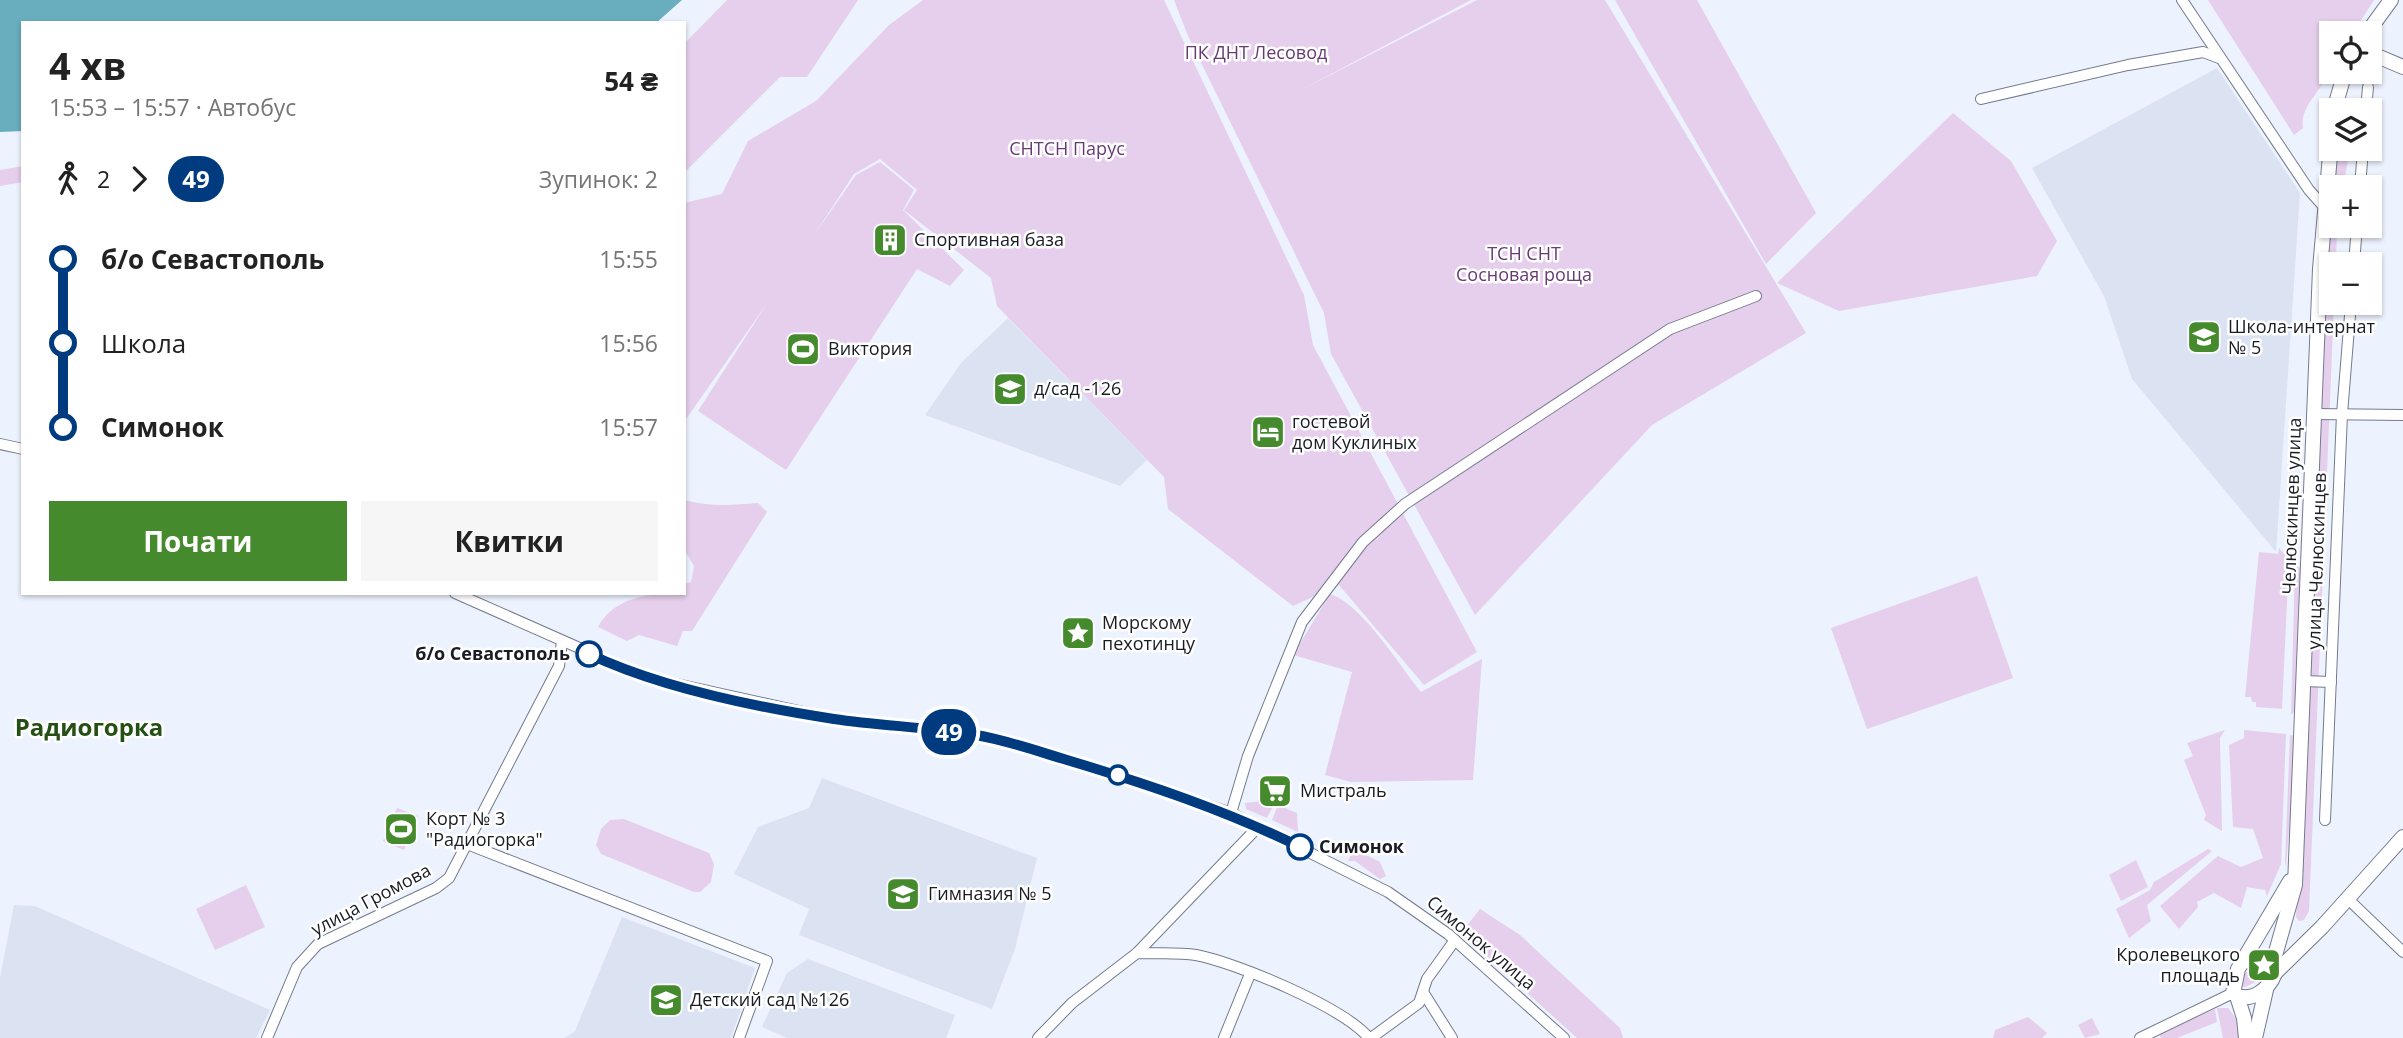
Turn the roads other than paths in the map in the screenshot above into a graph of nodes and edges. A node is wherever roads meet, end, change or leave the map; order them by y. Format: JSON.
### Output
{"nodes":[{"id":1,"x":2182,"y":0,"type":"edge"},
{"id":2,"x":2391,"y":0,"type":"edge"},
{"id":3,"x":2376,"y":21,"type":"edge"},
{"id":4,"x":2219,"y":58,"type":"junction"},
{"id":5,"x":2382,"y":58,"type":"edge"},
{"id":6,"x":2403,"y":67,"type":"edge"},
{"id":7,"x":2368,"y":87,"type":"dead end"},
{"id":8,"x":2367,"y":98,"type":"edge"},
{"id":9,"x":1981,"y":99,"type":"dead end"},
{"id":10,"x":2319,"y":200,"type":"edge"},
{"id":11,"x":2323,"y":238,"type":"edge"},
{"id":12,"x":1756,"y":296,"type":"dead end"},
{"id":13,"x":2350,"y":315,"type":"edge"},
{"id":14,"x":2314,"y":414,"type":"junction"},
{"id":15,"x":2342,"y":414,"type":"junction"},
{"id":16,"x":2403,"y":415,"type":"edge"},
{"id":17,"x":0,"y":444,"type":"edge"},
{"id":18,"x":21,"y":449,"type":"edge"},
{"id":19,"x":459,"y":595,"type":"edge"},
{"id":20,"x":562,"y":641,"type":"junction"},
{"id":21,"x":2304,"y":681,"type":"junction"},
{"id":22,"x":2331,"y":682,"type":"junction"},
{"id":23,"x":1230,"y":813,"type":"junction"},
{"id":24,"x":2325,"y":820,"type":"dead end"},
{"id":25,"x":1258,"y":827,"type":"junction"},
{"id":26,"x":2403,"y":837,"type":"edge"},
{"id":27,"x":467,"y":844,"type":"junction"},
{"id":28,"x":2295,"y":870,"type":"junction"},
{"id":29,"x":2348,"y":899,"type":"junction"},
{"id":30,"x":1455,"y":940,"type":"junction"},
{"id":31,"x":2403,"y":952,"type":"edge"},
{"id":32,"x":1137,"y":953,"type":"junction"},
{"id":33,"x":2242,"y":962,"type":"junction"},
{"id":34,"x":2273,"y":970,"type":"junction"},
{"id":35,"x":1250,"y":974,"type":"junction"},
{"id":36,"x":2266,"y":990,"type":"junction"},
{"id":37,"x":1423,"y":992,"type":"junction"},
{"id":38,"x":2235,"y":994,"type":"junction"},
{"id":39,"x":267,"y":1038,"type":"edge"},
{"id":40,"x":739,"y":1038,"type":"edge"},
{"id":41,"x":1038,"y":1038,"type":"edge"},
{"id":42,"x":1224,"y":1038,"type":"edge"},
{"id":43,"x":1370,"y":1038,"type":"edge"},
{"id":44,"x":1452,"y":1038,"type":"edge"},
{"id":45,"x":1564,"y":1038,"type":"edge"},
{"id":46,"x":2140,"y":1038,"type":"edge"},
{"id":47,"x":2246,"y":1038,"type":"edge"},
{"id":48,"x":2255,"y":1038,"type":"edge"}],
"edges":[{"from":1,"to":4,"type":"street"},
{"from":2,"to":3,"type":"main road"},
{"from":4,"to":9,"type":"street"},
{"from":4,"to":10,"type":"street"},
{"from":5,"to":6,"type":"main road"},
{"from":7,"to":8,"type":"street"},
{"from":11,"to":14,"type":"main road","name":"Челюскинцев улица"},
{"from":12,"to":23,"type":"street"},
{"from":13,"to":15,"type":"street","name":"улица Челюскинцев"},
{"from":14,"to":15,"type":"street"},
{"from":14,"to":21,"type":"main road","name":"Челюскинцев улица"},
{"from":15,"to":16,"type":"street"},
{"from":15,"to":22,"type":"street","name":"улица Челюскинцев"},
{"from":17,"to":18,"type":"street"},
{"from":19,"to":20,"type":"street","name":"Симонок улица"},
{"from":20,"to":23,"type":"street","name":"Симонок улица"},
{"from":20,"to":27,"type":"street","name":"улица Громова"},
{"from":21,"to":22,"type":"street"},
{"from":21,"to":28,"type":"main road","name":"Челюскинцев улица"},
{"from":22,"to":24,"type":"street","name":"улица Челюскинцев"},
{"from":23,"to":25,"type":"street","name":"Симонок улица"},
{"from":25,"to":30,"type":"street","name":"Симонок улица"},
{"from":25,"to":32,"type":"street"},
{"from":26,"to":29,"type":"main road"},
{"from":27,"to":39,"type":"street","name":"улица Громова"},
{"from":27,"to":40,"type":"street"},
{"from":28,"to":33,"type":"main road"},
{"from":28,"to":34,"type":"main road"},
{"from":29,"to":31,"type":"street"},
{"from":29,"to":34,"type":"main road"},
{"from":30,"to":37,"type":"street"},
{"from":30,"to":45,"type":"street","name":"Симонок улица"},
{"from":32,"to":35,"type":"street"},
{"from":32,"to":41,"type":"street"},
{"from":33,"to":34,"type":"main road"},
{"from":33,"to":38,"type":"main road"},
{"from":34,"to":36,"type":"main road"},
{"from":35,"to":42,"type":"street"},
{"from":35,"to":43,"type":"street"},
{"from":36,"to":38,"type":"main road"},
{"from":36,"to":48,"type":"main road"},
{"from":37,"to":43,"type":"street"},
{"from":37,"to":44,"type":"street"},
{"from":38,"to":46,"type":"street"},
{"from":38,"to":47,"type":"main road"}]}
